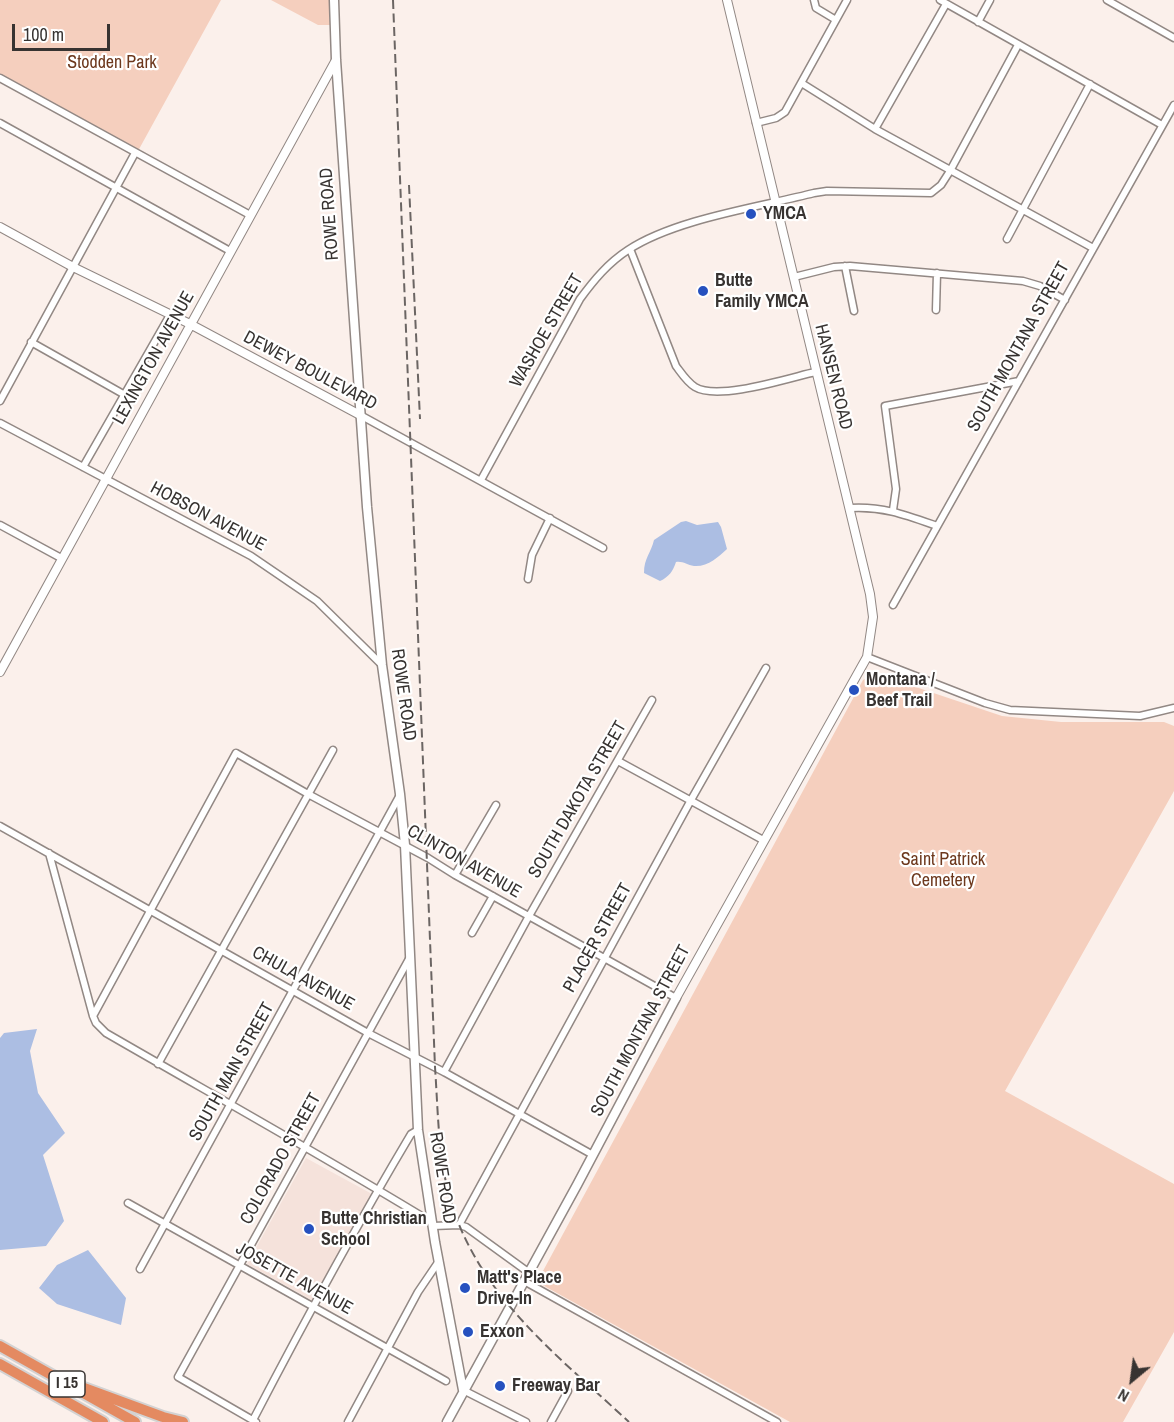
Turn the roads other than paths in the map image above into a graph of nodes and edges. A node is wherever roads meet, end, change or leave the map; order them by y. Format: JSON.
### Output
{"nodes":[{"id":1,"x":334,"y":0,"type":"edge"},
{"id":2,"x":727,"y":0,"type":"edge"},
{"id":3,"x":814,"y":0,"type":"edge"},
{"id":4,"x":847,"y":0,"type":"edge"},
{"id":5,"x":990,"y":0,"type":"edge"},
{"id":6,"x":1107,"y":0,"type":"edge"},
{"id":7,"x":943,"y":2,"type":"edge"},
{"id":8,"x":836,"y":20,"type":"junction"},
{"id":9,"x":978,"y":22,"type":"junction"},
{"id":10,"x":1174,"y":38,"type":"edge"},
{"id":11,"x":1018,"y":45,"type":"junction"},
{"id":12,"x":336,"y":60,"type":"junction"},
{"id":13,"x":0,"y":78,"type":"edge"},
{"id":14,"x":802,"y":84,"type":"junction"},
{"id":15,"x":1090,"y":84,"type":"junction"},
{"id":16,"x":1174,"y":105,"type":"edge"},
{"id":17,"x":0,"y":123,"type":"edge"},
{"id":18,"x":756,"y":123,"type":"junction"},
{"id":19,"x":1162,"y":125,"type":"junction"},
{"id":20,"x":875,"y":129,"type":"junction"},
{"id":21,"x":135,"y":153,"type":"junction"},
{"id":22,"x":950,"y":171,"type":"junction"},
{"id":23,"x":116,"y":190,"type":"junction"},
{"id":24,"x":776,"y":203,"type":"junction"},
{"id":25,"x":1022,"y":210,"type":"junction"},
{"id":26,"x":250,"y":215,"type":"junction"},
{"id":27,"x":0,"y":227,"type":"edge"},
{"id":28,"x":1007,"y":239,"type":"dead end"},
{"id":29,"x":1093,"y":248,"type":"junction"},
{"id":30,"x":630,"y":249,"type":"junction"},
{"id":31,"x":230,"y":251,"type":"junction"},
{"id":32,"x":845,"y":266,"type":"junction"},
{"id":33,"x":73,"y":267,"type":"junction"},
{"id":34,"x":937,"y":273,"type":"junction"},
{"id":35,"x":794,"y":277,"type":"junction"},
{"id":36,"x":1065,"y":300,"type":"junction"},
{"id":37,"x":854,"y":310,"type":"dead end"},
{"id":38,"x":936,"y":310,"type":"dead end"},
{"id":39,"x":170,"y":315,"type":"junction"},
{"id":40,"x":190,"y":324,"type":"junction"},
{"id":41,"x":31,"y":342,"type":"junction"},
{"id":42,"x":815,"y":372,"type":"junction"},
{"id":43,"x":1019,"y":381,"type":"junction"},
{"id":44,"x":125,"y":395,"type":"junction"},
{"id":45,"x":0,"y":401,"type":"edge"},
{"id":46,"x":360,"y":415,"type":"junction"},
{"id":47,"x":0,"y":423,"type":"edge"},
{"id":48,"x":83,"y":467,"type":"junction"},
{"id":49,"x":105,"y":479,"type":"junction"},
{"id":50,"x":481,"y":480,"type":"junction"},
{"id":51,"x":850,"y":508,"type":"junction"},
{"id":52,"x":893,"y":510,"type":"junction"},
{"id":53,"x":550,"y":518,"type":"junction"},
{"id":54,"x":0,"y":525,"type":"edge"},
{"id":55,"x":937,"y":526,"type":"junction"},
{"id":56,"x":603,"y":548,"type":"dead end"},
{"id":57,"x":61,"y":558,"type":"junction"},
{"id":58,"x":528,"y":579,"type":"dead end"},
{"id":59,"x":893,"y":605,"type":"dead end"},
{"id":60,"x":867,"y":657,"type":"junction"},
{"id":61,"x":382,"y":665,"type":"junction"},
{"id":62,"x":766,"y":668,"type":"dead end"},
{"id":63,"x":0,"y":672,"type":"edge"},
{"id":64,"x":652,"y":700,"type":"dead end"},
{"id":65,"x":1174,"y":708,"type":"edge"},
{"id":66,"x":333,"y":750,"type":"dead end"},
{"id":67,"x":618,"y":761,"type":"junction"},
{"id":68,"x":308,"y":794,"type":"junction"},
{"id":69,"x":400,"y":794,"type":"junction"},
{"id":70,"x":691,"y":800,"type":"junction"},
{"id":71,"x":496,"y":805,"type":"dead end"},
{"id":72,"x":0,"y":826,"type":"edge"},
{"id":73,"x":380,"y":832,"type":"junction"},
{"id":74,"x":763,"y":840,"type":"junction"},
{"id":75,"x":405,"y":845,"type":"junction"},
{"id":76,"x":49,"y":853,"type":"junction"},
{"id":77,"x":455,"y":875,"type":"junction"},
{"id":78,"x":493,"y":896,"type":"junction"},
{"id":79,"x":152,"y":911,"type":"junction"},
{"id":80,"x":529,"y":916,"type":"junction"},
{"id":81,"x":472,"y":933,"type":"dead end"},
{"id":82,"x":222,"y":951,"type":"junction"},
{"id":83,"x":411,"y":956,"type":"junction"},
{"id":84,"x":604,"y":958,"type":"junction"},
{"id":85,"x":294,"y":991,"type":"junction"},
{"id":86,"x":676,"y":998,"type":"junction"},
{"id":87,"x":93,"y":1016,"type":"junction"},
{"id":88,"x":368,"y":1033,"type":"junction"},
{"id":89,"x":414,"y":1056,"type":"junction"},
{"id":90,"x":158,"y":1064,"type":"junction"},
{"id":91,"x":444,"y":1072,"type":"junction"},
{"id":92,"x":231,"y":1106,"type":"junction"},
{"id":93,"x":519,"y":1113,"type":"junction"},
{"id":94,"x":418,"y":1130,"type":"junction"},
{"id":95,"x":306,"y":1147,"type":"junction"},
{"id":96,"x":593,"y":1155,"type":"junction"},
{"id":97,"x":378,"y":1189,"type":"junction"},
{"id":98,"x":128,"y":1203,"type":"dead end"},
{"id":99,"x":166,"y":1224,"type":"junction"},
{"id":100,"x":433,"y":1225,"type":"junction"},
{"id":101,"x":459,"y":1225,"type":"junction"},
{"id":102,"x":439,"y":1261,"type":"junction"},
{"id":103,"x":239,"y":1266,"type":"junction"},
{"id":104,"x":140,"y":1269,"type":"dead end"},
{"id":105,"x":528,"y":1272,"type":"junction"},
{"id":106,"x":524,"y":1281,"type":"junction"},
{"id":107,"x":313,"y":1306,"type":"junction"},
{"id":108,"x":0,"y":1346,"type":"edge"},
{"id":109,"x":388,"y":1349,"type":"junction"},
{"id":110,"x":0,"y":1364,"type":"edge"},
{"id":111,"x":51,"y":1376,"type":"junction"},
{"id":112,"x":26,"y":1379,"type":"junction"},
{"id":113,"x":446,"y":1381,"type":"dead end"},
{"id":114,"x":464,"y":1390,"type":"junction"},
{"id":115,"x":568,"y":1392,"type":"dead end"},
{"id":116,"x":255,"y":1421,"type":"edge"},
{"id":117,"x":89,"y":1422,"type":"edge"},
{"id":118,"x":103,"y":1422,"type":"edge"},
{"id":119,"x":135,"y":1422,"type":"edge"},
{"id":120,"x":183,"y":1422,"type":"edge"},
{"id":121,"x":348,"y":1422,"type":"edge"},
{"id":122,"x":447,"y":1422,"type":"edge"},
{"id":123,"x":526,"y":1422,"type":"edge"},
{"id":124,"x":551,"y":1422,"type":"edge"},
{"id":125,"x":777,"y":1422,"type":"edge"}],
"edges":[{"from":1,"to":12,"type":"main road","name":"ROWE ROAD"},
{"from":2,"to":18,"type":"street","name":"HANSEN ROAD"},
{"from":3,"to":8,"type":"street"},
{"from":4,"to":8,"type":"street"},
{"from":5,"to":9,"type":"street"},
{"from":6,"to":10,"type":"street"},
{"from":7,"to":9,"type":"street"},
{"from":7,"to":20,"type":"street"},
{"from":8,"to":14,"type":"street"},
{"from":9,"to":11,"type":"street"},
{"from":11,"to":15,"type":"street"},
{"from":11,"to":22,"type":"street"},
{"from":12,"to":26,"type":"street","name":"LEXINGTON AVENUE"},
{"from":12,"to":46,"type":"main road","name":"ROWE ROAD"},
{"from":13,"to":21,"type":"street"},
{"from":14,"to":18,"type":"street"},
{"from":14,"to":20,"type":"street"},
{"from":15,"to":19,"type":"street"},
{"from":15,"to":25,"type":"street"},
{"from":16,"to":19,"type":"street","name":"SOUTH MONTANA STREET"},
{"from":17,"to":23,"type":"street"},
{"from":18,"to":24,"type":"street","name":"HANSEN ROAD"},
{"from":19,"to":29,"type":"street","name":"SOUTH MONTANA STREET"},
{"from":20,"to":22,"type":"street"},
{"from":21,"to":23,"type":"street"},
{"from":21,"to":26,"type":"street"},
{"from":22,"to":24,"type":"street"},
{"from":22,"to":25,"type":"street"},
{"from":23,"to":31,"type":"street"},
{"from":23,"to":33,"type":"street"},
{"from":24,"to":30,"type":"street","name":"WASHOE STREET"},
{"from":24,"to":35,"type":"street","name":"HANSEN ROAD"},
{"from":25,"to":28,"type":"street"},
{"from":25,"to":29,"type":"street"},
{"from":26,"to":31,"type":"street","name":"LEXINGTON AVENUE"},
{"from":27,"to":33,"type":"street","name":"DEWEY BOULEVARD"},
{"from":29,"to":36,"type":"street","name":"SOUTH MONTANA STREET"},
{"from":30,"to":42,"type":"street"},
{"from":30,"to":50,"type":"street","name":"WASHOE STREET"},
{"from":31,"to":40,"type":"street","name":"LEXINGTON AVENUE"},
{"from":32,"to":34,"type":"street"},
{"from":32,"to":35,"type":"street"},
{"from":32,"to":37,"type":"street"},
{"from":33,"to":39,"type":"street","name":"DEWEY BOULEVARD"},
{"from":33,"to":41,"type":"street"},
{"from":34,"to":36,"type":"street"},
{"from":34,"to":38,"type":"street"},
{"from":35,"to":42,"type":"street","name":"HANSEN ROAD"},
{"from":36,"to":43,"type":"street","name":"SOUTH MONTANA STREET"},
{"from":39,"to":40,"type":"street","name":"DEWEY BOULEVARD"},
{"from":39,"to":44,"type":"street"},
{"from":40,"to":46,"type":"street","name":"DEWEY BOULEVARD"},
{"from":40,"to":49,"type":"street","name":"LEXINGTON AVENUE"},
{"from":41,"to":44,"type":"street"},
{"from":41,"to":45,"type":"street"},
{"from":42,"to":51,"type":"street","name":"HANSEN ROAD"},
{"from":43,"to":52,"type":"street"},
{"from":43,"to":55,"type":"street","name":"SOUTH MONTANA STREET"},
{"from":44,"to":48,"type":"street"},
{"from":46,"to":50,"type":"street","name":"DEWEY BOULEVARD"},
{"from":46,"to":61,"type":"main road","name":"ROWE ROAD"},
{"from":47,"to":48,"type":"street","name":"HOBSON AVENUE"},
{"from":48,"to":49,"type":"street","name":"HOBSON AVENUE"},
{"from":49,"to":57,"type":"street","name":"LEXINGTON AVENUE"},
{"from":49,"to":61,"type":"street","name":"HOBSON AVENUE"},
{"from":50,"to":53,"type":"street","name":"DEWEY BOULEVARD"},
{"from":51,"to":52,"type":"street"},
{"from":51,"to":60,"type":"street","name":"HANSEN ROAD"},
{"from":52,"to":55,"type":"street"},
{"from":53,"to":56,"type":"street","name":"DEWEY BOULEVARD"},
{"from":53,"to":58,"type":"street"},
{"from":54,"to":57,"type":"street"},
{"from":55,"to":59,"type":"street","name":"SOUTH MONTANA STREET"},
{"from":57,"to":63,"type":"street","name":"LEXINGTON AVENUE"},
{"from":60,"to":65,"type":"street"},
{"from":60,"to":74,"type":"street","name":"SOUTH MONTANA STREET"},
{"from":61,"to":69,"type":"main road","name":"ROWE ROAD"},
{"from":62,"to":70,"type":"street","name":"PLACER STREET"},
{"from":64,"to":67,"type":"street","name":"SOUTH DAKOTA STREET"},
{"from":66,"to":68,"type":"street"},
{"from":67,"to":70,"type":"street"},
{"from":67,"to":80,"type":"street","name":"SOUTH DAKOTA STREET"},
{"from":68,"to":73,"type":"street","name":"CLINTON AVENUE"},
{"from":68,"to":79,"type":"street","name":"CLINTON AVENUE"},
{"from":68,"to":82,"type":"street"},
{"from":69,"to":73,"type":"street","name":"SOUTH MAIN STREET"},
{"from":69,"to":75,"type":"main road","name":"ROWE ROAD"},
{"from":70,"to":74,"type":"street"},
{"from":70,"to":84,"type":"street","name":"PLACER STREET"},
{"from":71,"to":77,"type":"street"},
{"from":72,"to":76,"type":"street","name":"CHULA AVENUE"},
{"from":73,"to":75,"type":"street","name":"CLINTON AVENUE"},
{"from":73,"to":85,"type":"street","name":"SOUTH MAIN STREET"},
{"from":74,"to":86,"type":"street","name":"SOUTH MONTANA STREET"},
{"from":75,"to":77,"type":"street","name":"CLINTON AVENUE"},
{"from":75,"to":83,"type":"main road","name":"ROWE ROAD"},
{"from":76,"to":79,"type":"street","name":"CHULA AVENUE"},
{"from":76,"to":87,"type":"street"},
{"from":77,"to":78,"type":"street","name":"CLINTON AVENUE"},
{"from":78,"to":80,"type":"street","name":"CLINTON AVENUE"},
{"from":78,"to":81,"type":"street"},
{"from":79,"to":82,"type":"street","name":"CHULA AVENUE"},
{"from":79,"to":87,"type":"street"},
{"from":80,"to":84,"type":"street","name":"CLINTON AVENUE"},
{"from":80,"to":91,"type":"street","name":"SOUTH DAKOTA STREET"},
{"from":82,"to":85,"type":"street","name":"CHULA AVENUE"},
{"from":82,"to":90,"type":"street"},
{"from":83,"to":88,"type":"street","name":"COLORADO STREET"},
{"from":83,"to":89,"type":"main road","name":"ROWE ROAD"},
{"from":84,"to":86,"type":"street","name":"CLINTON AVENUE"},
{"from":84,"to":93,"type":"street","name":"PLACER STREET"},
{"from":85,"to":88,"type":"street","name":"CHULA AVENUE"},
{"from":85,"to":92,"type":"street","name":"SOUTH MAIN STREET"},
{"from":86,"to":96,"type":"main road","name":"SOUTH MONTANA STREET"},
{"from":87,"to":90,"type":"street"},
{"from":88,"to":89,"type":"street","name":"CHULA AVENUE"},
{"from":88,"to":95,"type":"street","name":"COLORADO STREET"},
{"from":89,"to":91,"type":"street","name":"CHULA AVENUE"},
{"from":89,"to":94,"type":"main road","name":"ROWE ROAD"},
{"from":90,"to":92,"type":"street"},
{"from":91,"to":93,"type":"street","name":"CHULA AVENUE"},
{"from":92,"to":95,"type":"street"},
{"from":92,"to":99,"type":"street","name":"SOUTH MAIN STREET"},
{"from":93,"to":96,"type":"street","name":"CHULA AVENUE"},
{"from":93,"to":101,"type":"street","name":"PLACER STREET"},
{"from":94,"to":97,"type":"street"},
{"from":94,"to":100,"type":"main road","name":"ROWE ROAD"},
{"from":95,"to":97,"type":"street"},
{"from":95,"to":103,"type":"street","name":"COLORADO STREET"},
{"from":96,"to":105,"type":"main road","name":"SOUTH MONTANA STREET"},
{"from":97,"to":100,"type":"street"},
{"from":97,"to":107,"type":"street"},
{"from":98,"to":99,"type":"street","name":"JOSETTE AVENUE"},
{"from":99,"to":103,"type":"street","name":"JOSETTE AVENUE"},
{"from":99,"to":104,"type":"street","name":"SOUTH MAIN STREET"},
{"from":100,"to":101,"type":"street"},
{"from":100,"to":102,"type":"main road","name":"ROWE ROAD"},
{"from":101,"to":105,"type":"street"},
{"from":102,"to":109,"type":"street"},
{"from":102,"to":114,"type":"main road","name":"ROWE ROAD"},
{"from":103,"to":107,"type":"street","name":"JOSETTE AVENUE"},
{"from":103,"to":116,"type":"street","name":"COLORADO STREET"},
{"from":105,"to":106,"type":"main road","name":"SOUTH MONTANA STREET"},
{"from":106,"to":114,"type":"main road","name":"SOUTH MONTANA STREET"},
{"from":106,"to":125,"type":"street"},
{"from":107,"to":109,"type":"street","name":"JOSETTE AVENUE"},
{"from":107,"to":116,"type":"street"},
{"from":108,"to":111,"type":"highway","number":"I 15"},
{"from":109,"to":113,"type":"street","name":"JOSETTE AVENUE"},
{"from":109,"to":121,"type":"street"},
{"from":110,"to":112,"type":"highway","number":"I 15"},
{"from":111,"to":119,"type":"highway","number":"I 15"},
{"from":111,"to":120,"type":"highway"},
{"from":112,"to":117,"type":"highway"},
{"from":112,"to":118,"type":"highway","number":"I 15"},
{"from":114,"to":122,"type":"main road","name":"SOUTH MONTANA STREET"},
{"from":114,"to":123,"type":"street"},
{"from":115,"to":124,"type":"street"}]}
